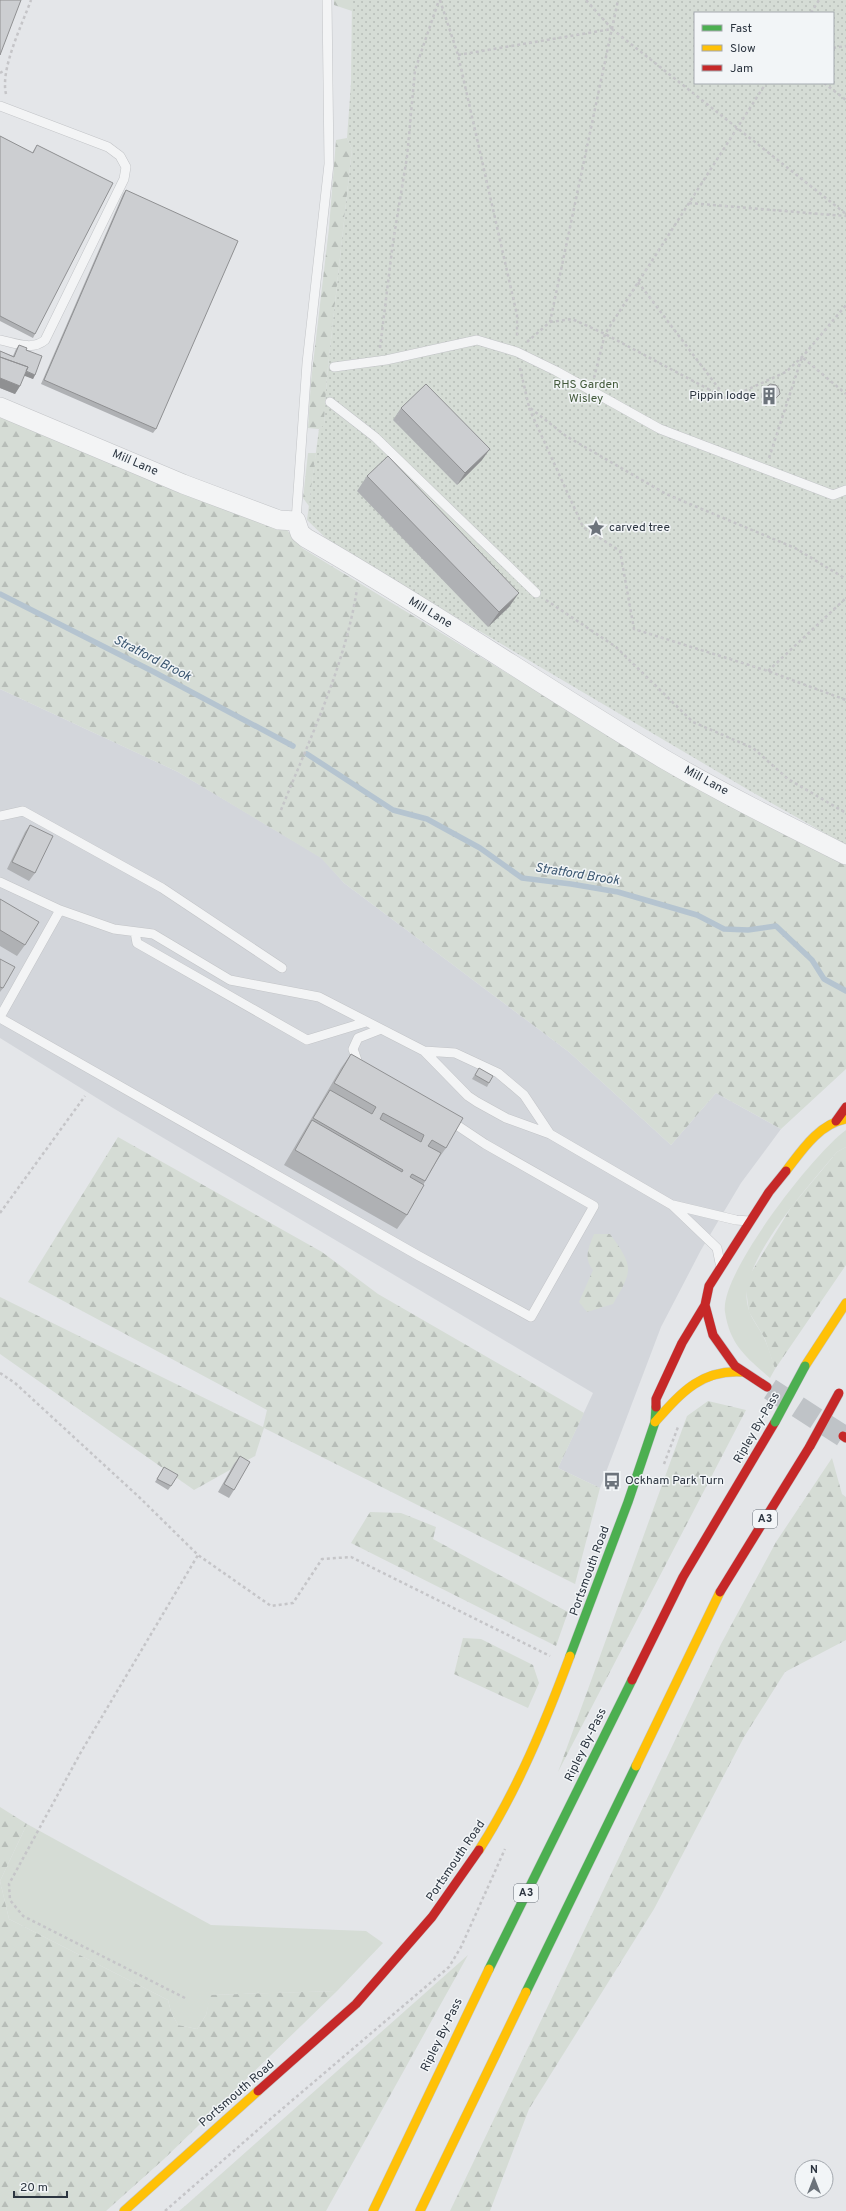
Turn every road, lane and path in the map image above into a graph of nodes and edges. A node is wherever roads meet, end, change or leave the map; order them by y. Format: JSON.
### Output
{"nodes":[{"id":1,"x":31,"y":0,"type":"edge"},
{"id":2,"x":327,"y":0,"type":"edge"},
{"id":3,"x":439,"y":0,"type":"edge"},
{"id":4,"x":586,"y":0,"type":"edge"},
{"id":5,"x":618,"y":0,"type":"edge"},
{"id":6,"x":819,"y":0,"type":"edge"},
{"id":7,"x":812,"y":12,"type":"edge"},
{"id":8,"x":612,"y":29,"type":"junction"},
{"id":9,"x":846,"y":46,"type":"edge"},
{"id":10,"x":834,"y":48,"type":"edge"},
{"id":11,"x":458,"y":55,"type":"junction"},
{"id":12,"x":5,"y":69,"type":"junction"},
{"id":13,"x":0,"y":73,"type":"edge"},
{"id":14,"x":765,"y":84,"type":"edge"},
{"id":15,"x":825,"y":84,"type":"edge"},
{"id":16,"x":846,"y":100,"type":"edge"},
{"id":17,"x":0,"y":106,"type":"edge"},
{"id":18,"x":11,"y":110,"type":"junction"},
{"id":19,"x":737,"y":128,"type":"junction"},
{"id":20,"x":689,"y":203,"type":"junction"},
{"id":21,"x":846,"y":215,"type":"edge"},
{"id":22,"x":638,"y":282,"type":"junction"},
{"id":23,"x":846,"y":305,"type":"edge"},
{"id":24,"x":550,"y":322,"type":"junction"},
{"id":25,"x":605,"y":334,"type":"junction"},
{"id":26,"x":0,"y":340,"type":"edge"},
{"id":27,"x":517,"y":352,"type":"junction"},
{"id":28,"x":802,"y":357,"type":"junction"},
{"id":29,"x":379,"y":360,"type":"junction"},
{"id":30,"x":334,"y":367,"type":"dead end"},
{"id":31,"x":591,"y":390,"type":"junction"},
{"id":32,"x":846,"y":394,"type":"edge"},
{"id":33,"x":727,"y":399,"type":"junction"},
{"id":34,"x":330,"y":402,"type":"dead end"},
{"id":35,"x":0,"y":407,"type":"edge"},
{"id":36,"x":529,"y":407,"type":"junction"},
{"id":37,"x":765,"y":469,"type":"junction"},
{"id":38,"x":846,"y":490,"type":"edge"},
{"id":39,"x":296,"y":521,"type":"junction"},
{"id":40,"x":360,"y":570,"type":"junction"},
{"id":41,"x":846,"y":579,"type":"edge"},
{"id":42,"x":536,"y":593,"type":"joint"},
{"id":43,"x":846,"y":598,"type":"edge"},
{"id":44,"x":768,"y":671,"type":"junction"},
{"id":45,"x":846,"y":700,"type":"edge"},
{"id":46,"x":281,"y":810,"type":"dead end"},
{"id":47,"x":846,"y":813,"type":"edge"},
{"id":48,"x":0,"y":816,"type":"edge"},
{"id":49,"x":846,"y":855,"type":"edge"},
{"id":50,"x":0,"y":882,"type":"edge"},
{"id":51,"x":60,"y":910,"type":"junction"},
{"id":52,"x":135,"y":932,"type":"junction"},
{"id":53,"x":282,"y":968,"type":"dead end"},
{"id":54,"x":0,"y":1017,"type":"edge"},
{"id":55,"x":366,"y":1022,"type":"junction"},
{"id":56,"x":381,"y":1029,"type":"junction"},
{"id":57,"x":424,"y":1051,"type":"junction"},
{"id":58,"x":366,"y":1071,"type":"edge"},
{"id":59,"x":85,"y":1096,"type":"dead end"},
{"id":60,"x":846,"y":1108,"type":"edge"},
{"id":61,"x":441,"y":1116,"type":"edge"},
{"id":62,"x":846,"y":1119,"type":"edge"},
{"id":63,"x":836,"y":1121,"type":"junction"},
{"id":64,"x":550,"y":1134,"type":"junction"},
{"id":65,"x":672,"y":1205,"type":"junction"},
{"id":66,"x":0,"y":1213,"type":"edge"},
{"id":67,"x":750,"y":1221,"type":"junction"},
{"id":68,"x":720,"y":1265,"type":"junction"},
{"id":69,"x":846,"y":1303,"type":"edge"},
{"id":70,"x":705,"y":1305,"type":"junction"},
{"id":71,"x":743,"y":1372,"type":"junction"},
{"id":72,"x":0,"y":1374,"type":"edge"},
{"id":73,"x":846,"y":1383,"type":"edge"},
{"id":74,"x":767,"y":1387,"type":"tunnel mouth"},
{"id":75,"x":655,"y":1422,"type":"junction"},
{"id":76,"x":679,"y":1425,"type":"dead end"},
{"id":77,"x":662,"y":1467,"type":"dead end"},
{"id":78,"x":198,"y":1555,"type":"junction"},
{"id":79,"x":568,"y":1665,"type":"junction"},
{"id":80,"x":185,"y":1998,"type":"dead end"},
{"id":81,"x":124,"y":2211,"type":"edge"},
{"id":82,"x":373,"y":2211,"type":"edge"},
{"id":83,"x":420,"y":2211,"type":"edge"}],
"edges":[{"from":1,"to":12,"type":"path"},
{"from":2,"to":39,"type":"lane"},
{"from":3,"to":11,"type":"path"},
{"from":3,"to":29,"type":"path"},
{"from":4,"to":8,"type":"path"},
{"from":5,"to":8,"type":"path"},
{"from":6,"to":7,"type":"path"},
{"from":8,"to":11,"type":"path"},
{"from":8,"to":19,"type":"path"},
{"from":8,"to":24,"type":"path"},
{"from":9,"to":10,"type":"path"},
{"from":11,"to":27,"type":"path"},
{"from":12,"to":13,"type":"path"},
{"from":12,"to":18,"type":"path"},
{"from":14,"to":19,"type":"path"},
{"from":15,"to":16,"type":"path"},
{"from":17,"to":18,"type":"lane"},
{"from":18,"to":26,"type":"lane"},
{"from":19,"to":20,"type":"path"},
{"from":19,"to":21,"type":"path"},
{"from":20,"to":21,"type":"path"},
{"from":20,"to":22,"type":"path"},
{"from":22,"to":25,"type":"path"},
{"from":22,"to":33,"type":"path"},
{"from":23,"to":28,"type":"path"},
{"from":24,"to":25,"type":"path"},
{"from":24,"to":27,"type":"path"},
{"from":25,"to":31,"type":"path"},
{"from":25,"to":33,"type":"path"},
{"from":27,"to":29,"type":"lane"},
{"from":27,"to":31,"type":"lane"},
{"from":27,"to":36,"type":"path"},
{"from":28,"to":32,"type":"path"},
{"from":28,"to":33,"type":"path"},
{"from":28,"to":37,"type":"path"},
{"from":29,"to":30,"type":"lane"},
{"from":31,"to":37,"type":"lane"},
{"from":34,"to":42,"type":"lane"},
{"from":35,"to":39,"type":"street","name":"Mill Lane"},
{"from":36,"to":41,"type":"path"},
{"from":36,"to":44,"type":"path"},
{"from":37,"to":38,"type":"lane"},
{"from":39,"to":40,"type":"street","name":"Mill Lane"},
{"from":40,"to":46,"type":"path"},
{"from":40,"to":49,"type":"street","name":"Mill Lane"},
{"from":42,"to":47,"type":"path"},
{"from":43,"to":44,"type":"path"},
{"from":44,"to":45,"type":"path"},
{"from":48,"to":53,"type":"lane"},
{"from":50,"to":51,"type":"lane"},
{"from":51,"to":52,"type":"lane"},
{"from":51,"to":54,"type":"lane"},
{"from":52,"to":55,"type":"lane"},
{"from":52,"to":55,"type":"lane"},
{"from":54,"to":61,"type":"lane"},
{"from":55,"to":56,"type":"lane"},
{"from":56,"to":57,"type":"lane"},
{"from":56,"to":58,"type":"lane"},
{"from":57,"to":64,"type":"lane"},
{"from":57,"to":64,"type":"lane"},
{"from":59,"to":66,"type":"path"},
{"from":60,"to":63,"type":"main road"},
{"from":62,"to":63,"type":"main road"},
{"from":63,"to":67,"type":"main road"},
{"from":64,"to":65,"type":"lane"},
{"from":65,"to":67,"type":"lane"},
{"from":65,"to":68,"type":"lane"},
{"from":67,"to":68,"type":"main road"},
{"from":68,"to":70,"type":"main road"},
{"from":69,"to":82,"type":"main road","name":"Ripley By-Pass","number":"A3","bridge":true},
{"from":70,"to":71,"type":"main road"},
{"from":70,"to":75,"type":"main road","name":"Portsmouth Road"},
{"from":71,"to":74,"type":"main road"},
{"from":71,"to":75,"type":"main road","name":"Portsmouth Road"},
{"from":72,"to":78,"type":"path"},
{"from":73,"to":83,"type":"main road","number":"A3","bridge":true},
{"from":75,"to":79,"type":"main road","name":"Portsmouth Road"},
{"from":76,"to":77,"type":"path"},
{"from":78,"to":79,"type":"path"},
{"from":78,"to":80,"type":"path"},
{"from":79,"to":81,"type":"main road","name":"Portsmouth Road"}]}
